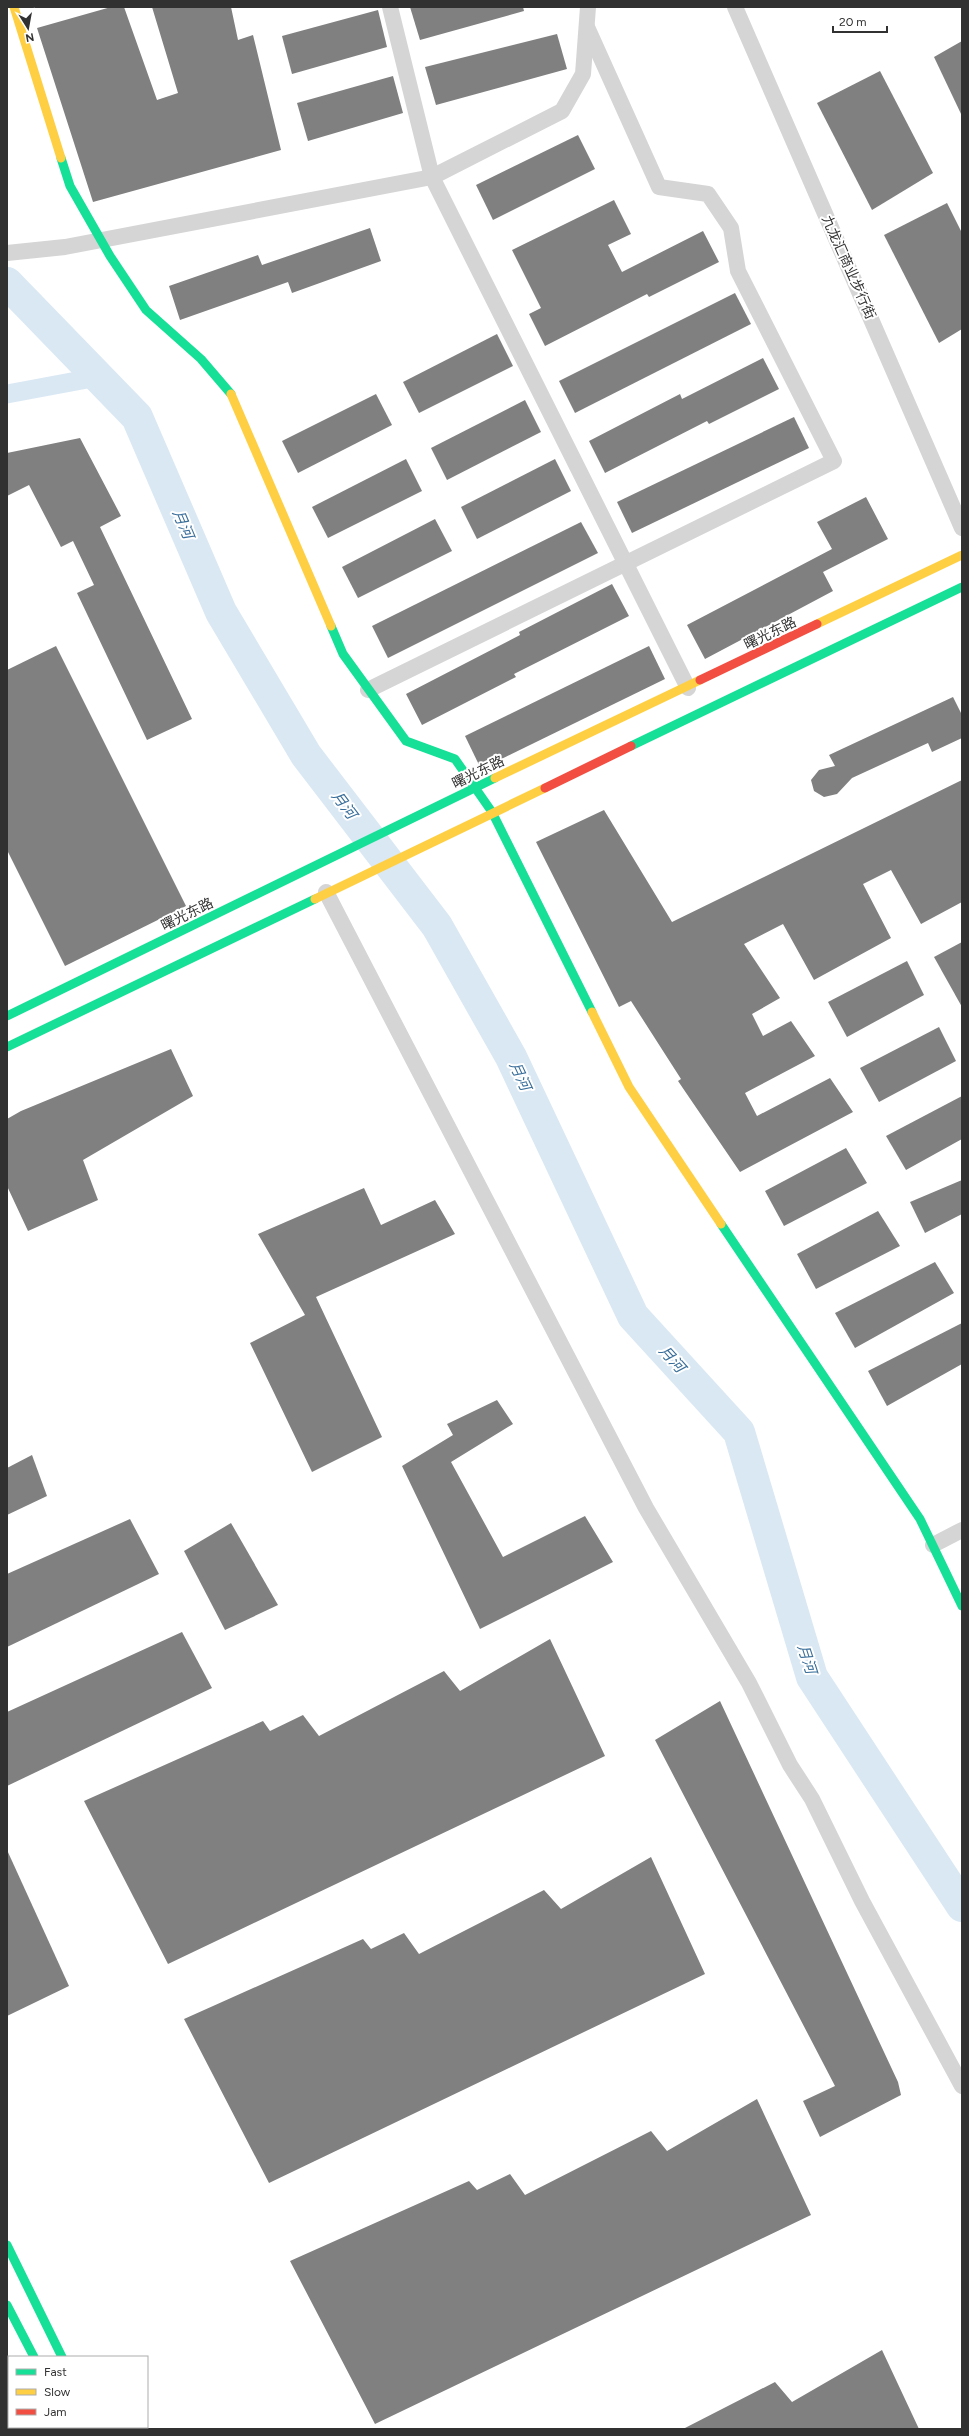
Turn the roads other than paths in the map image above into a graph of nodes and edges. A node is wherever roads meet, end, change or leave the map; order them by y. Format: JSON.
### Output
{"nodes":[{"id":1,"x":14,"y":7,"type":"edge"},
{"id":2,"x":390,"y":7,"type":"edge"},
{"id":3,"x":588,"y":7,"type":"edge"},
{"id":4,"x":735,"y":7,"type":"edge"},
{"id":5,"x":587,"y":28,"type":"junction"},
{"id":6,"x":432,"y":177,"type":"junction"},
{"id":7,"x":101,"y":240,"type":"junction"},
{"id":8,"x":7,"y":253,"type":"edge"},
{"id":9,"x":962,"y":528,"type":"edge"},
{"id":10,"x":962,"y":555,"type":"edge"},
{"id":11,"x":626,"y":564,"type":"junction"},
{"id":12,"x":962,"y":588,"type":"edge"},
{"id":13,"x":688,"y":688,"type":"junction"},
{"id":14,"x":368,"y":690,"type":"junction"},
{"id":15,"x":474,"y":788,"type":"junction"},
{"id":16,"x":492,"y":812,"type":"junction"},
{"id":17,"x":326,"y":892,"type":"junction"},
{"id":18,"x":7,"y":1016,"type":"edge"},
{"id":19,"x":7,"y":1047,"type":"edge"},
{"id":20,"x":962,"y":1530,"type":"edge"},
{"id":21,"x":933,"y":1545,"type":"junction"},
{"id":22,"x":962,"y":1606,"type":"edge"},
{"id":23,"x":962,"y":2086,"type":"edge"},
{"id":24,"x":7,"y":2245,"type":"edge"},
{"id":25,"x":7,"y":2305,"type":"edge"},
{"id":26,"x":33,"y":2356,"type":"edge"},
{"id":27,"x":62,"y":2356,"type":"edge"}],
"edges":[{"from":1,"to":7,"type":"main road"},
{"from":2,"to":6,"type":"street"},
{"from":3,"to":5,"type":"street"},
{"from":4,"to":9,"type":"street","name":"九龙汇商业步行街"},
{"from":5,"to":6,"type":"street"},
{"from":5,"to":11,"type":"street"},
{"from":6,"to":7,"type":"street"},
{"from":6,"to":11,"type":"street"},
{"from":7,"to":8,"type":"street"},
{"from":7,"to":14,"type":"main road"},
{"from":10,"to":13,"type":"main road","name":"曙光东路"},
{"from":11,"to":13,"type":"street"},
{"from":11,"to":14,"type":"street"},
{"from":12,"to":16,"type":"main road"},
{"from":13,"to":15,"type":"main road","name":"曙光东路"},
{"from":14,"to":15,"type":"main road"},
{"from":15,"to":16,"type":"main road"},
{"from":15,"to":18,"type":"main road","name":"曙光东路"},
{"from":16,"to":17,"type":"main road"},
{"from":16,"to":21,"type":"main road"},
{"from":17,"to":19,"type":"main road"},
{"from":17,"to":23,"type":"street"},
{"from":20,"to":21,"type":"street"},
{"from":21,"to":22,"type":"main road"},
{"from":24,"to":27,"type":"main road"},
{"from":25,"to":26,"type":"main road"}]}
